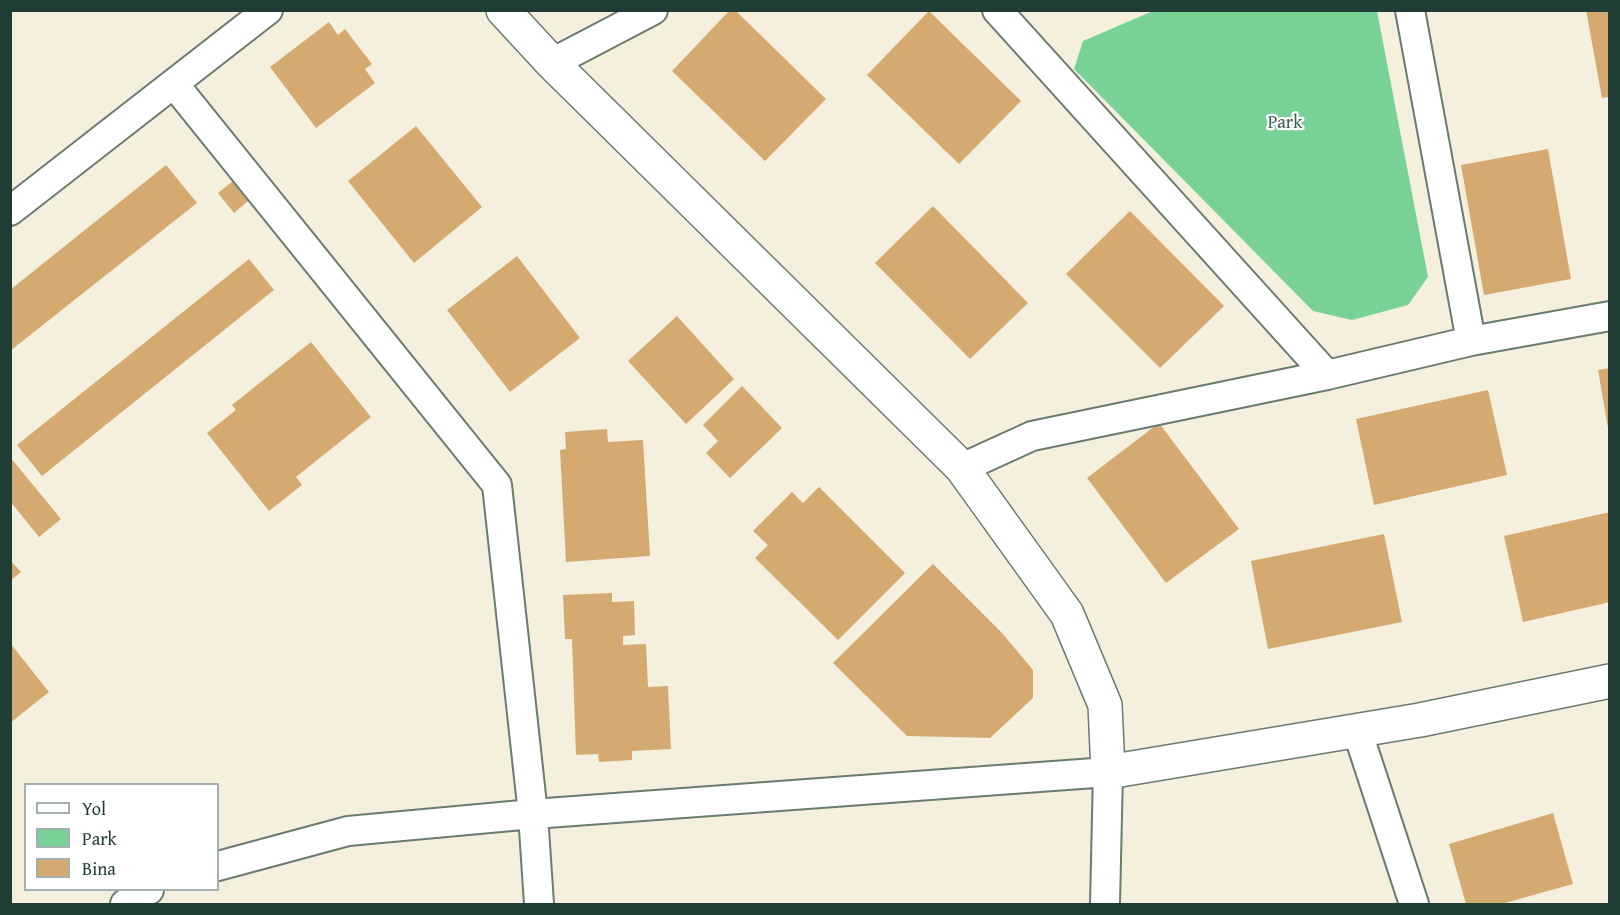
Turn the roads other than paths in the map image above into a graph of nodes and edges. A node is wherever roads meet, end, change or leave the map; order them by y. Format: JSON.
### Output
{"nodes":[{"id":1,"x":268,"y":10,"type":"edge"},
{"id":2,"x":503,"y":10,"type":"edge"},
{"id":3,"x":653,"y":10,"type":"edge"},
{"id":4,"x":997,"y":10,"type":"edge"},
{"id":5,"x":1410,"y":10,"type":"edge"},
{"id":6,"x":552,"y":63,"type":"junction"},
{"id":7,"x":174,"y":84,"type":"junction"},
{"id":8,"x":10,"y":211,"type":"edge"},
{"id":9,"x":1610,"y":316,"type":"edge"},
{"id":10,"x":1471,"y":341,"type":"junction"},
{"id":11,"x":1327,"y":375,"type":"junction"},
{"id":12,"x":962,"y":468,"type":"junction"},
{"id":13,"x":1610,"y":681,"type":"edge"},
{"id":14,"x":1357,"y":730,"type":"junction"},
{"id":15,"x":1108,"y":772,"type":"junction"},
{"id":16,"x":533,"y":814,"type":"junction"},
{"id":17,"x":219,"y":866,"type":"edge"},
{"id":18,"x":147,"y":891,"type":"edge"},
{"id":19,"x":125,"y":904,"type":"edge"},
{"id":20,"x":539,"y":904,"type":"edge"},
{"id":21,"x":1105,"y":904,"type":"edge"},
{"id":22,"x":1414,"y":904,"type":"edge"}],
"edges":[{"from":1,"to":7,"type":"street"},
{"from":2,"to":6,"type":"street"},
{"from":3,"to":6,"type":"street"},
{"from":4,"to":11,"type":"street"},
{"from":5,"to":10,"type":"street"},
{"from":6,"to":12,"type":"street"},
{"from":7,"to":8,"type":"street"},
{"from":7,"to":16,"type":"street"},
{"from":9,"to":10,"type":"street"},
{"from":10,"to":11,"type":"street"},
{"from":11,"to":12,"type":"street"},
{"from":12,"to":15,"type":"street"},
{"from":13,"to":14,"type":"street"},
{"from":14,"to":15,"type":"street"},
{"from":14,"to":22,"type":"street"},
{"from":15,"to":16,"type":"street"},
{"from":15,"to":21,"type":"street"},
{"from":16,"to":17,"type":"street"},
{"from":16,"to":20,"type":"street"},
{"from":18,"to":19,"type":"street"}]}
